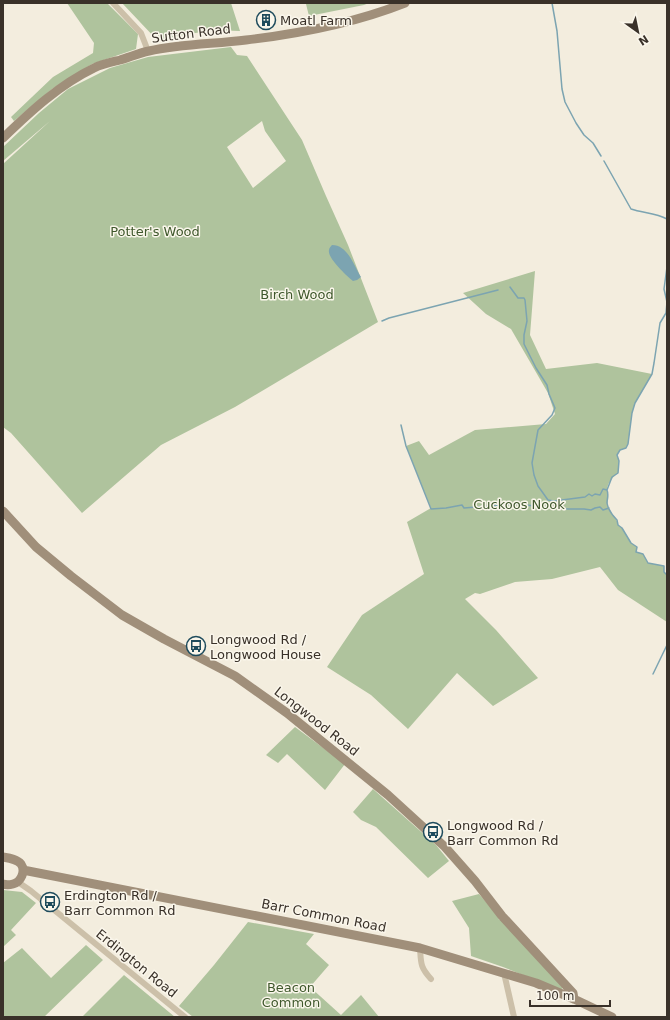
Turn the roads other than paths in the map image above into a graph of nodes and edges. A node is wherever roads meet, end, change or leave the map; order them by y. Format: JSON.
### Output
{"nodes":[{"id":1,"x":113,"y":3,"type":"edge"},
{"id":2,"x":405,"y":3,"type":"edge"},
{"id":3,"x":148,"y":51,"type":"junction"},
{"id":4,"x":3,"y":138,"type":"edge"},
{"id":5,"x":3,"y":511,"type":"edge"},
{"id":6,"x":3,"y":856,"type":"edge"},
{"id":7,"x":23,"y":870,"type":"junction"},
{"id":8,"x":18,"y":882,"type":"junction"},
{"id":9,"x":3,"y":884,"type":"edge"},
{"id":10,"x":420,"y":948,"type":"junction"},
{"id":11,"x":504,"y":973,"type":"junction"},
{"id":12,"x":431,"y":979,"type":"dead end"},
{"id":13,"x":574,"y":999,"type":"junction"},
{"id":14,"x":185,"y":1017,"type":"edge"},
{"id":15,"x":514,"y":1017,"type":"edge"},
{"id":16,"x":609,"y":1017,"type":"edge"}],
"edges":[{"from":1,"to":3,"type":"street"},
{"from":2,"to":3,"type":"main road","name":"Sutton Road"},
{"from":3,"to":4,"type":"main road","name":"Sutton Road"},
{"from":5,"to":13,"type":"main road","name":"Longwood Road"},
{"from":6,"to":7,"type":"main road"},
{"from":7,"to":8,"type":"main road"},
{"from":7,"to":10,"type":"main road","name":"Barr Common Road"},
{"from":8,"to":9,"type":"main road"},
{"from":8,"to":14,"type":"street","name":"Erdington Road"},
{"from":10,"to":11,"type":"main road","name":"Barr Common Road"},
{"from":10,"to":12,"type":"street"},
{"from":11,"to":13,"type":"main road","name":"Barr Common Road"},
{"from":11,"to":15,"type":"street"},
{"from":13,"to":16,"type":"main road","name":"Barr Common Road"}]}
